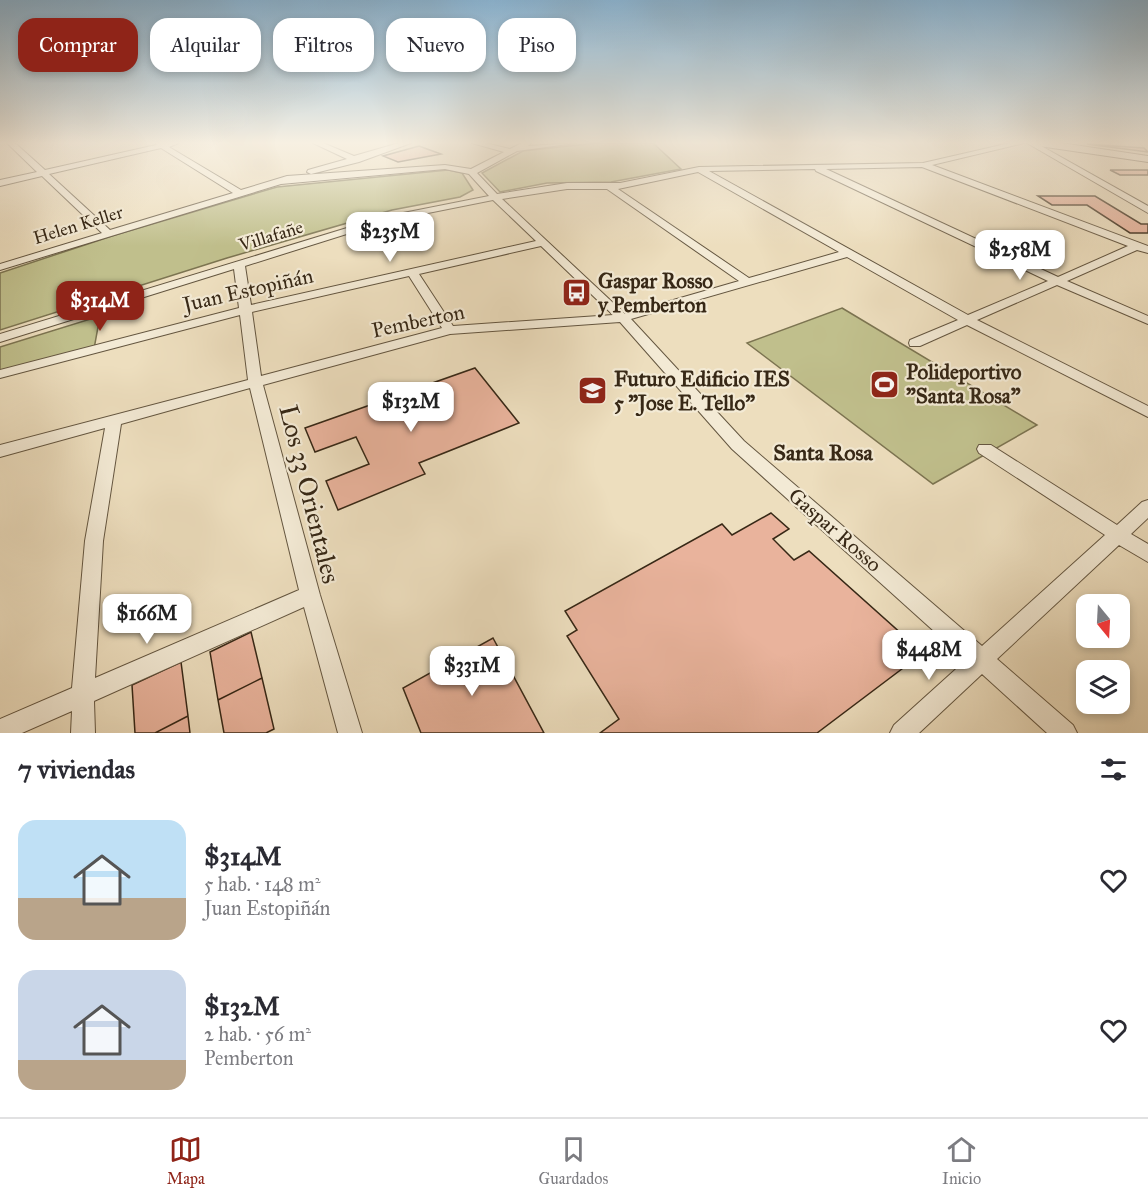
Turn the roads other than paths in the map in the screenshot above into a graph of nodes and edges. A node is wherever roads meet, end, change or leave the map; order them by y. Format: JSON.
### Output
{"nodes":[{"id":1,"x":24,"y":177,"type":"edge"},
{"id":2,"x":47,"y":177,"type":"edge"},
{"id":3,"x":214,"y":177,"type":"edge"},
{"id":4,"x":293,"y":177,"type":"edge"},
{"id":5,"x":322,"y":177,"type":"edge"},
{"id":6,"x":477,"y":177,"type":"edge"},
{"id":7,"x":658,"y":177,"type":"edge"},
{"id":8,"x":714,"y":177,"type":"edge"},
{"id":9,"x":836,"y":177,"type":"edge"},
{"id":10,"x":955,"y":177,"type":"edge"},
{"id":11,"x":1091,"y":177,"type":"edge"},
{"id":12,"x":1108,"y":177,"type":"edge"},
{"id":13,"x":281,"y":181,"type":"junction"},
{"id":14,"x":0,"y":183,"type":"edge"},
{"id":15,"x":610,"y":187,"type":"junction"},
{"id":16,"x":239,"y":193,"type":"junction"},
{"id":17,"x":495,"y":197,"type":"junction"},
{"id":18,"x":1148,"y":200,"type":"edge"},
{"id":19,"x":1148,"y":210,"type":"edge"},
{"id":20,"x":108,"y":233,"type":"junction"},
{"id":21,"x":542,"y":243,"type":"junction"},
{"id":22,"x":1143,"y":248,"type":"edge"},
{"id":23,"x":848,"y":253,"type":"junction"},
{"id":24,"x":239,"y":263,"type":"junction"},
{"id":25,"x":0,"y":267,"type":"edge"},
{"id":26,"x":414,"y":273,"type":"junction"},
{"id":27,"x":1058,"y":280,"type":"junction"},
{"id":28,"x":748,"y":282,"type":"junction"},
{"id":29,"x":244,"y":310,"type":"junction"},
{"id":30,"x":623,"y":318,"type":"junction"},
{"id":31,"x":1148,"y":320,"type":"edge"},
{"id":32,"x":968,"y":321,"type":"junction"},
{"id":33,"x":449,"y":330,"type":"junction"},
{"id":34,"x":0,"y":338,"type":"edge"},
{"id":35,"x":915,"y":343,"type":"dead end"},
{"id":36,"x":0,"y":374,"type":"edge"},
{"id":37,"x":255,"y":382,"type":"junction"},
{"id":38,"x":1148,"y":412,"type":"edge"},
{"id":39,"x":114,"y":421,"type":"junction"},
{"id":40,"x":985,"y":449,"type":"dead end"},
{"id":41,"x":0,"y":451,"type":"edge"},
{"id":42,"x":1148,"y":507,"type":"edge"},
{"id":43,"x":1118,"y":535,"type":"junction"},
{"id":44,"x":1148,"y":554,"type":"edge"},
{"id":45,"x":310,"y":595,"type":"junction"},
{"id":46,"x":982,"y":660,"type":"junction"},
{"id":47,"x":83,"y":695,"type":"junction"},
{"id":48,"x":0,"y":731,"type":"edge"},
{"id":49,"x":83,"y":733,"type":"edge"},
{"id":50,"x":350,"y":733,"type":"edge"},
{"id":51,"x":902,"y":733,"type":"edge"},
{"id":52,"x":1065,"y":733,"type":"edge"}],
"edges":[{"from":1,"to":14,"type":"street"},
{"from":2,"to":20,"type":"street"},
{"from":3,"to":16,"type":"street"},
{"from":4,"to":13,"type":"street","name":"Helen Keller"},
{"from":5,"to":13,"type":"street"},
{"from":6,"to":17,"type":"street","name":"Gaspar Rosso"},
{"from":7,"to":15,"type":"street","name":"Villafañe"},
{"from":8,"to":23,"type":"street"},
{"from":9,"to":27,"type":"street"},
{"from":10,"to":22,"type":"street"},
{"from":11,"to":19,"type":"street"},
{"from":12,"to":18,"type":"street"},
{"from":13,"to":16,"type":"street","name":"Helen Keller"},
{"from":15,"to":17,"type":"street","name":"Villafañe"},
{"from":15,"to":28,"type":"street"},
{"from":16,"to":20,"type":"street","name":"Helen Keller"},
{"from":17,"to":21,"type":"street","name":"Gaspar Rosso"},
{"from":17,"to":24,"type":"street","name":"Villafañe"},
{"from":20,"to":25,"type":"street","name":"Helen Keller"},
{"from":21,"to":26,"type":"street","name":"Juan Estopiñán"},
{"from":21,"to":30,"type":"street","name":"Gaspar Rosso"},
{"from":22,"to":27,"type":"street"},
{"from":23,"to":28,"type":"street","name":"Pemberton"},
{"from":23,"to":32,"type":"street"},
{"from":24,"to":29,"type":"street","name":"Los 33 Orientales"},
{"from":24,"to":34,"type":"street","name":"Villafañe"},
{"from":26,"to":29,"type":"street","name":"Juan Estopiñán"},
{"from":26,"to":33,"type":"street"},
{"from":27,"to":31,"type":"street"},
{"from":27,"to":32,"type":"street"},
{"from":28,"to":30,"type":"street","name":"Pemberton"},
{"from":29,"to":36,"type":"street","name":"Juan Estopiñán"},
{"from":29,"to":37,"type":"street","name":"Los 33 Orientales"},
{"from":30,"to":33,"type":"street","name":"Pemberton"},
{"from":30,"to":46,"type":"street","name":"Gaspar Rosso"},
{"from":32,"to":35,"type":"street"},
{"from":32,"to":38,"type":"street"},
{"from":33,"to":37,"type":"street","name":"Pemberton"},
{"from":37,"to":39,"type":"street","name":"Pemberton"},
{"from":37,"to":45,"type":"street","name":"Los 33 Orientales"},
{"from":39,"to":41,"type":"street","name":"Pemberton"},
{"from":39,"to":47,"type":"street"},
{"from":40,"to":43,"type":"street"},
{"from":42,"to":43,"type":"street"},
{"from":43,"to":44,"type":"street"},
{"from":43,"to":46,"type":"street"},
{"from":45,"to":47,"type":"street"},
{"from":45,"to":50,"type":"street","name":"Los 33 Orientales"},
{"from":46,"to":51,"type":"street"},
{"from":46,"to":52,"type":"street","name":"Gaspar Rosso"},
{"from":47,"to":48,"type":"street"},
{"from":47,"to":49,"type":"street"}]}
